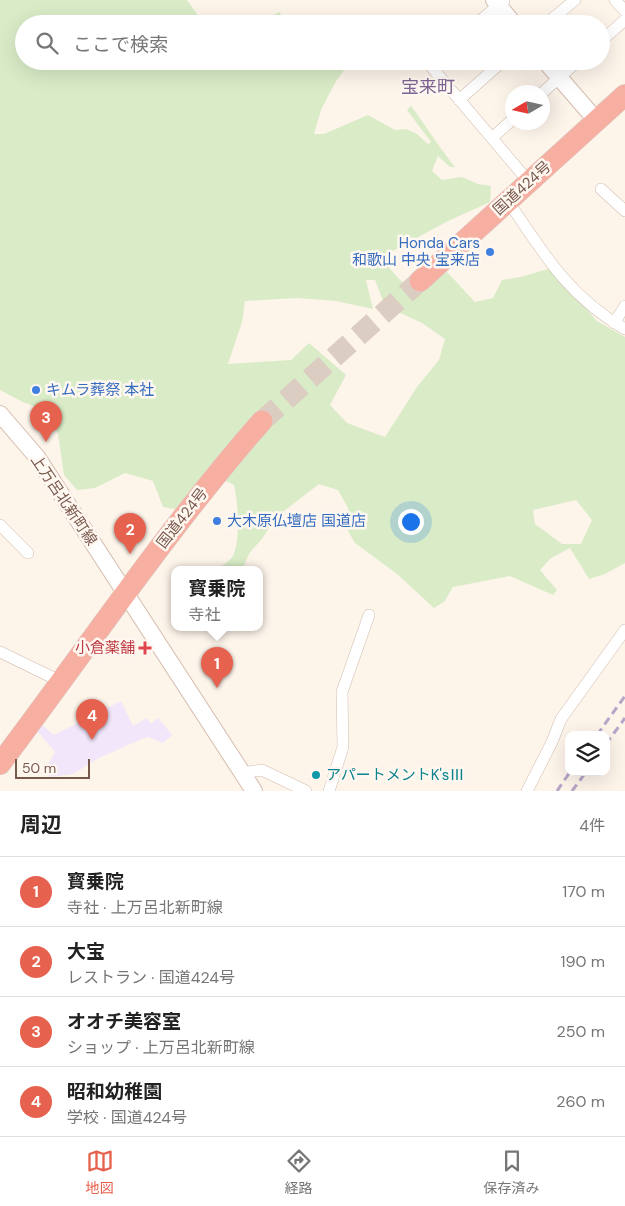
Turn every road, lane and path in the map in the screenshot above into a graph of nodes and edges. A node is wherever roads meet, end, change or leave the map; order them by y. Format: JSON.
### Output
{"nodes":[{"id":1,"x":575,"y":0,"type":"edge"},
{"id":2,"x":615,"y":0,"type":"edge"},
{"id":3,"x":499,"y":2,"type":"edge"},
{"id":4,"x":625,"y":11,"type":"edge"},
{"id":5,"x":485,"y":15,"type":"edge"},
{"id":6,"x":508,"y":15,"type":"edge"},
{"id":7,"x":557,"y":15,"type":"edge"},
{"id":8,"x":625,"y":20,"type":"edge"},
{"id":9,"x":610,"y":33,"type":"edge"},
{"id":10,"x":434,"y":70,"type":"edge"},
{"id":11,"x":493,"y":70,"type":"edge"},
{"id":12,"x":553,"y":70,"type":"edge"},
{"id":13,"x":568,"y":70,"type":"edge"},
{"id":14,"x":560,"y":78,"type":"junction"},
{"id":15,"x":550,"y":86,"type":"edge"},
{"id":16,"x":625,"y":95,"type":"edge"},
{"id":17,"x":459,"y":100,"type":"junction"},
{"id":18,"x":596,"y":120,"type":"junction"},
{"id":19,"x":505,"y":126,"type":"edge"},
{"id":20,"x":492,"y":138,"type":"junction"},
{"id":21,"x":529,"y":182,"type":"junction"},
{"id":22,"x":601,"y":188,"type":"dead end"},
{"id":23,"x":508,"y":201,"type":"junction"},
{"id":24,"x":625,"y":211,"type":"edge"},
{"id":25,"x":420,"y":281,"type":"tunnel mouth"},
{"id":26,"x":625,"y":306,"type":"edge"},
{"id":27,"x":614,"y":323,"type":"junction"},
{"id":28,"x":625,"y":329,"type":"edge"},
{"id":29,"x":0,"y":414,"type":"edge"},
{"id":30,"x":262,"y":421,"type":"tunnel mouth"},
{"id":31,"x":0,"y":525,"type":"edge"},
{"id":32,"x":28,"y":553,"type":"dead end"},
{"id":33,"x":126,"y":592,"type":"junction"},
{"id":34,"x":369,"y":615,"type":"dead end"},
{"id":35,"x":625,"y":630,"type":"edge"},
{"id":36,"x":0,"y":652,"type":"edge"},
{"id":37,"x":62,"y":682,"type":"junction"},
{"id":38,"x":0,"y":764,"type":"edge"},
{"id":39,"x":242,"y":773,"type":"junction"},
{"id":40,"x":254,"y":791,"type":"edge"},
{"id":41,"x":306,"y":791,"type":"edge"},
{"id":42,"x":329,"y":791,"type":"edge"},
{"id":43,"x":527,"y":791,"type":"edge"}],
"edges":[{"from":1,"to":7,"type":"street"},
{"from":2,"to":4,"type":"street"},
{"from":3,"to":5,"type":"street"},
{"from":3,"to":6,"type":"main road"},
{"from":8,"to":9,"type":"street"},
{"from":10,"to":17,"type":"street"},
{"from":11,"to":17,"type":"street"},
{"from":12,"to":14,"type":"main road"},
{"from":13,"to":14,"type":"street"},
{"from":14,"to":15,"type":"street"},
{"from":14,"to":18,"type":"main road"},
{"from":16,"to":18,"type":"highway","name":"国道424号"},
{"from":17,"to":20,"type":"street"},
{"from":18,"to":21,"type":"highway","name":"国道424号"},
{"from":19,"to":20,"type":"street"},
{"from":20,"to":21,"type":"street"},
{"from":21,"to":23,"type":"highway","name":"国道424号"},
{"from":22,"to":24,"type":"street"},
{"from":23,"to":25,"type":"highway","name":"国道424号"},
{"from":23,"to":27,"type":"street"},
{"from":26,"to":27,"type":"street"},
{"from":27,"to":28,"type":"street"},
{"from":29,"to":33,"type":"main road","name":"上万呂北新町線"},
{"from":30,"to":33,"type":"highway","name":"国道424号"},
{"from":31,"to":32,"type":"street"},
{"from":33,"to":37,"type":"highway","name":"国道424号"},
{"from":33,"to":39,"type":"main road","name":"上万呂北新町線"},
{"from":34,"to":42,"type":"street"},
{"from":35,"to":43,"type":"street"},
{"from":36,"to":37,"type":"street"},
{"from":37,"to":38,"type":"highway","name":"国道424号"},
{"from":39,"to":40,"type":"main road","name":"上万呂北新町線"},
{"from":39,"to":41,"type":"street"}]}
